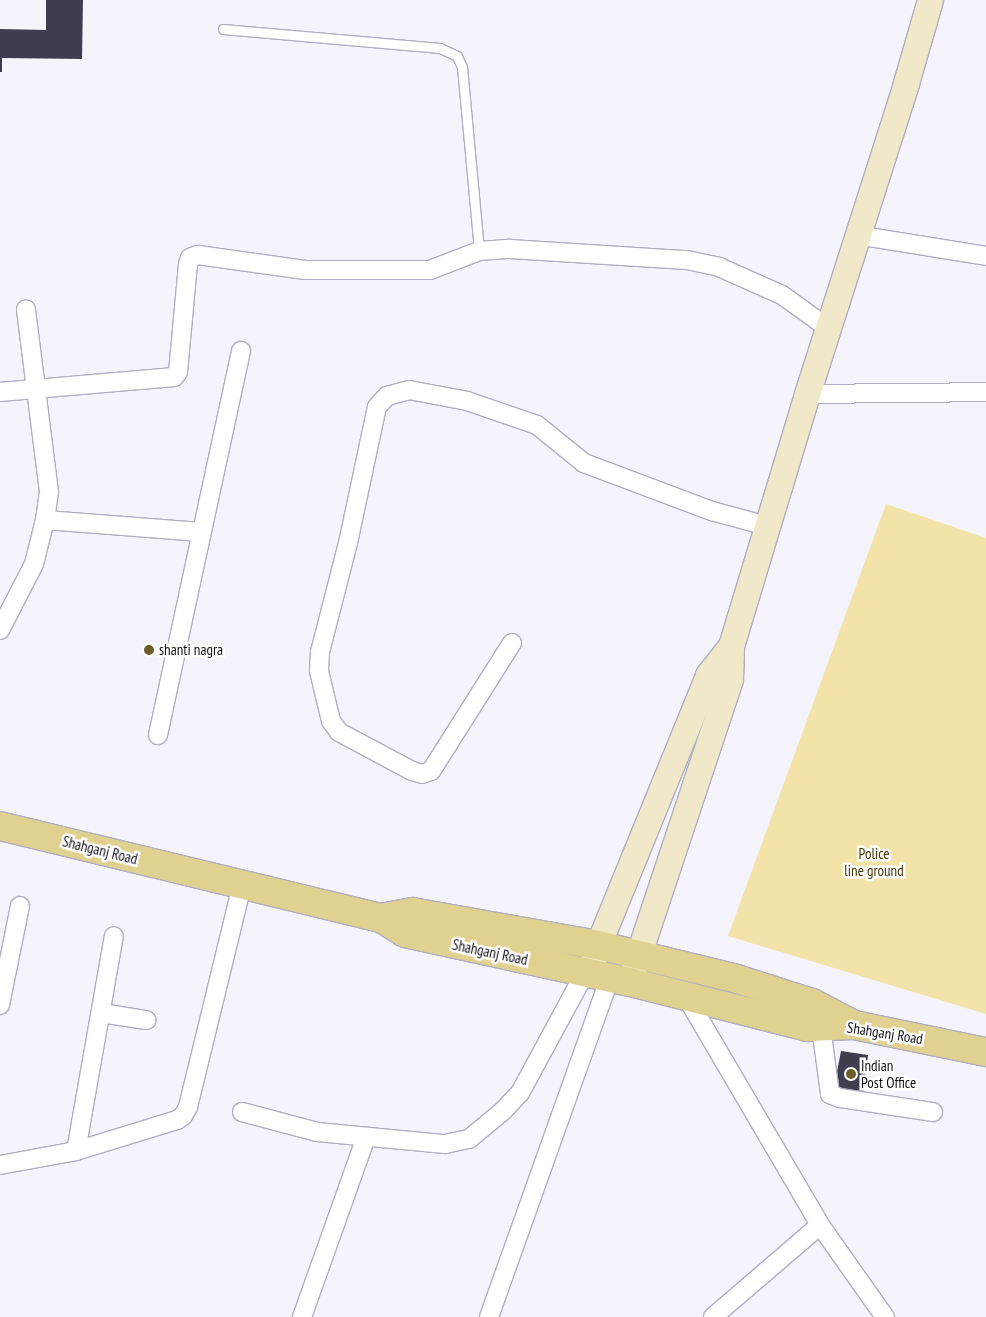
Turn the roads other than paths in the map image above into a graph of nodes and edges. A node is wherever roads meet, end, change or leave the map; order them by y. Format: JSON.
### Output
{"nodes":[{"id":1,"x":930,"y":0,"type":"edge"},
{"id":2,"x":223,"y":29,"type":"dead end"},
{"id":3,"x":857,"y":235,"type":"junction"},
{"id":4,"x":479,"y":251,"type":"junction"},
{"id":5,"x":986,"y":256,"type":"edge"},
{"id":6,"x":26,"y":309,"type":"dead end"},
{"id":7,"x":828,"y":328,"type":"junction"},
{"id":8,"x":240,"y":351,"type":"dead end"},
{"id":9,"x":35,"y":390,"type":"junction"},
{"id":10,"x":0,"y":392,"type":"edge"},
{"id":11,"x":986,"y":392,"type":"edge"},
{"id":12,"x":807,"y":394,"type":"junction"},
{"id":13,"x":45,"y":520,"type":"junction"},
{"id":14,"x":767,"y":526,"type":"junction"},
{"id":15,"x":202,"y":532,"type":"junction"},
{"id":16,"x":0,"y":630,"type":"edge"},
{"id":17,"x":512,"y":643,"type":"dead end"},
{"id":18,"x":731,"y":646,"type":"junction"},
{"id":19,"x":158,"y":735,"type":"dead end"},
{"id":20,"x":0,"y":826,"type":"edge"},
{"id":21,"x":242,"y":885,"type":"junction"},
{"id":22,"x":20,"y":906,"type":"dead end"},
{"id":23,"x":381,"y":918,"type":"junction"},
{"id":24,"x":114,"y":936,"type":"dead end"},
{"id":25,"x":598,"y":944,"type":"junction"},
{"id":26,"x":638,"y":954,"type":"junction"},
{"id":27,"x":603,"y":976,"type":"junction"},
{"id":28,"x":687,"y":998,"type":"junction"},
{"id":29,"x":0,"y":1005,"type":"edge"},
{"id":30,"x":102,"y":1013,"type":"junction"},
{"id":31,"x":146,"y":1020,"type":"dead end"},
{"id":32,"x":854,"y":1025,"type":"junction"},
{"id":33,"x":820,"y":1027,"type":"junction"},
{"id":34,"x":986,"y":1052,"type":"edge"},
{"id":35,"x":242,"y":1112,"type":"dead end"},
{"id":36,"x":933,"y":1112,"type":"dead end"},
{"id":37,"x":366,"y":1137,"type":"junction"},
{"id":38,"x":76,"y":1151,"type":"junction"},
{"id":39,"x":0,"y":1165,"type":"edge"},
{"id":40,"x":820,"y":1225,"type":"junction"},
{"id":41,"x":883,"y":1316,"type":"edge"},
{"id":42,"x":302,"y":1317,"type":"edge"},
{"id":43,"x":489,"y":1317,"type":"edge"},
{"id":44,"x":713,"y":1317,"type":"edge"}],
"edges":[{"from":1,"to":3,"type":"main road"},
{"from":2,"to":4,"type":"lane"},
{"from":3,"to":5,"type":"street"},
{"from":3,"to":7,"type":"main road"},
{"from":4,"to":7,"type":"street"},
{"from":4,"to":9,"type":"street"},
{"from":6,"to":9,"type":"street"},
{"from":7,"to":12,"type":"main road"},
{"from":8,"to":15,"type":"street"},
{"from":9,"to":10,"type":"street"},
{"from":9,"to":13,"type":"street"},
{"from":11,"to":12,"type":"street"},
{"from":12,"to":14,"type":"main road"},
{"from":13,"to":15,"type":"street"},
{"from":13,"to":16,"type":"street"},
{"from":14,"to":17,"type":"street"},
{"from":14,"to":18,"type":"main road"},
{"from":15,"to":19,"type":"street"},
{"from":18,"to":25,"type":"main road"},
{"from":18,"to":26,"type":"main road"},
{"from":20,"to":21,"type":"main road","name":"Shahganj Road"},
{"from":21,"to":23,"type":"main road","name":"Shahganj Road"},
{"from":21,"to":38,"type":"street"},
{"from":22,"to":29,"type":"street"},
{"from":23,"to":25,"type":"main road"},
{"from":23,"to":27,"type":"main road","name":"Shahganj Road"},
{"from":24,"to":30,"type":"street"},
{"from":25,"to":26,"type":"main road"},
{"from":25,"to":27,"type":"main road"},
{"from":26,"to":27,"type":"main road"},
{"from":26,"to":32,"type":"main road"},
{"from":27,"to":28,"type":"main road","name":"Shahganj Road"},
{"from":27,"to":37,"type":"street"},
{"from":27,"to":43,"type":"street"},
{"from":28,"to":33,"type":"main road","name":"Shahganj Road"},
{"from":28,"to":40,"type":"street"},
{"from":30,"to":31,"type":"street"},
{"from":30,"to":38,"type":"street"},
{"from":32,"to":33,"type":"main road","name":"Shahganj Road"},
{"from":32,"to":34,"type":"main road","name":"Shahganj Road"},
{"from":33,"to":36,"type":"street"},
{"from":35,"to":37,"type":"street"},
{"from":37,"to":42,"type":"street"},
{"from":38,"to":39,"type":"street"},
{"from":40,"to":41,"type":"street"},
{"from":40,"to":44,"type":"street"}]}
